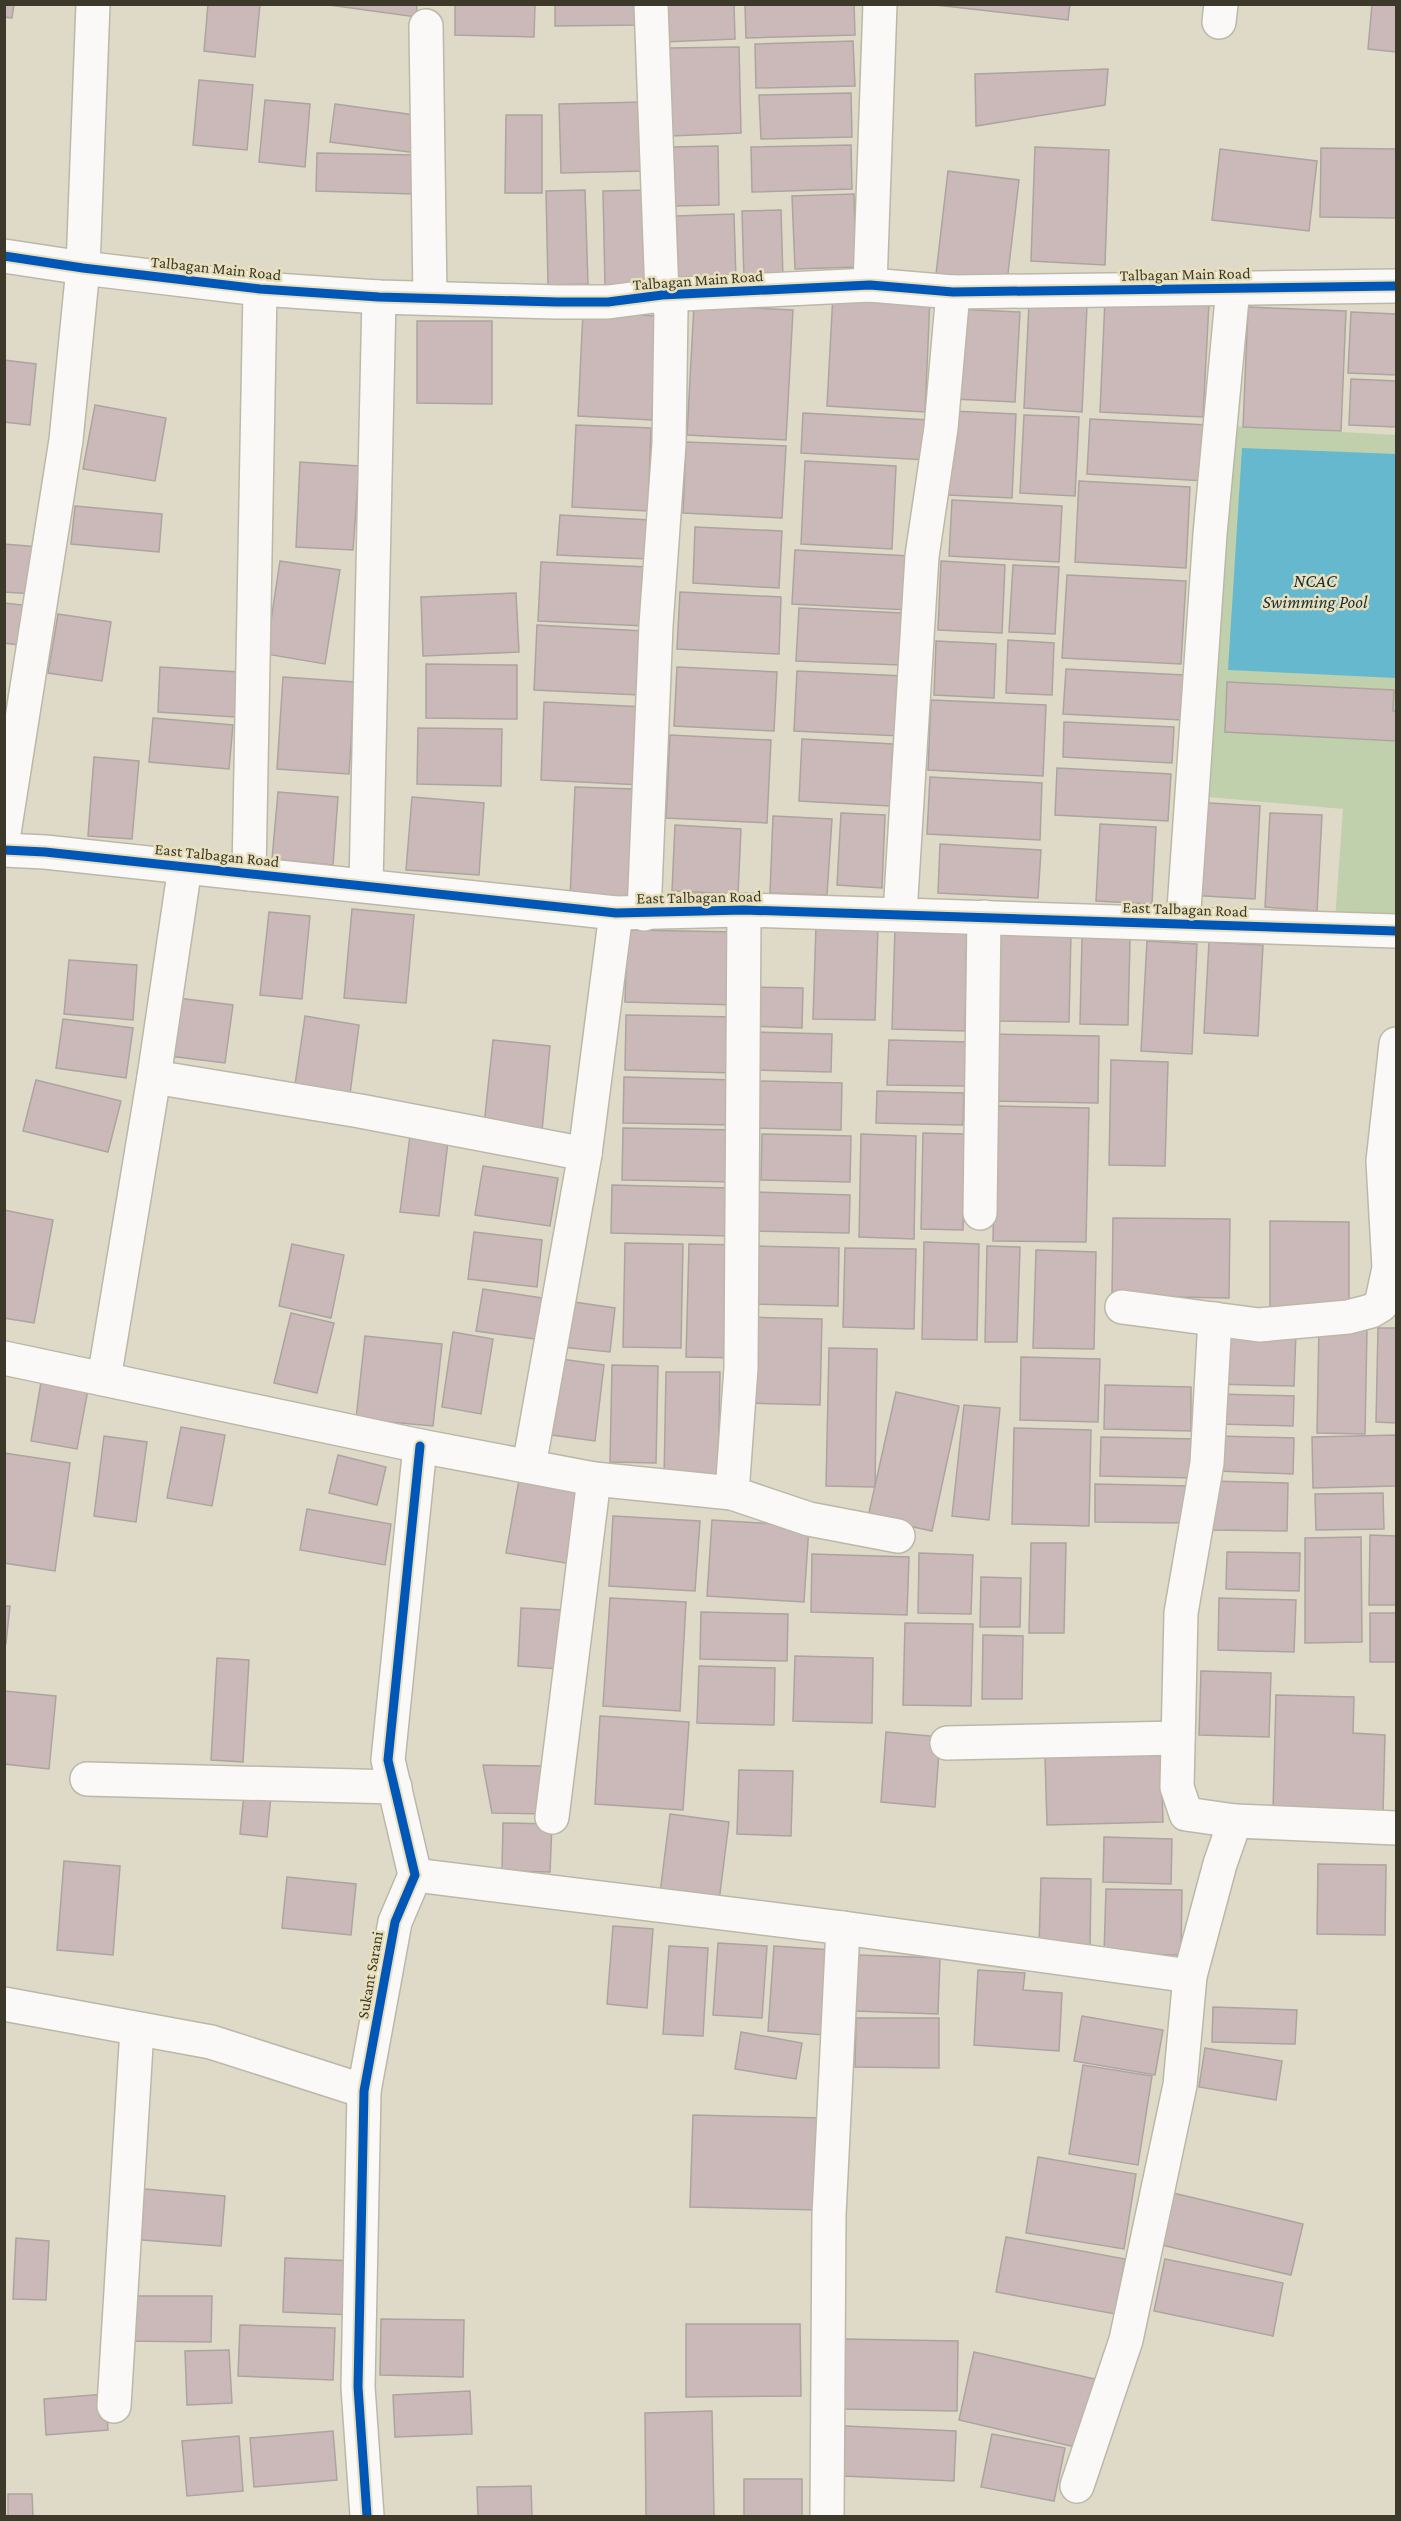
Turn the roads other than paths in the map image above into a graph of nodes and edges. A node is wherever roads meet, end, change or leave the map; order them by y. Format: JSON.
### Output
{"nodes":[{"id":1,"x":93,"y":4,"type":"edge"},
{"id":2,"x":651,"y":4,"type":"edge"},
{"id":3,"x":879,"y":4,"type":"edge"},
{"id":4,"x":426,"y":26,"type":"dead end"},
{"id":5,"x":4,"y":256,"type":"edge"},
{"id":6,"x":83,"y":268,"type":"junction"},
{"id":7,"x":870,"y":285,"type":"junction"},
{"id":8,"x":1396,"y":286,"type":"edge"},
{"id":9,"x":1233,"y":288,"type":"junction"},
{"id":10,"x":260,"y":289,"type":"junction"},
{"id":11,"x":953,"y":292,"type":"junction"},
{"id":12,"x":662,"y":295,"type":"junction"},
{"id":13,"x":379,"y":297,"type":"junction"},
{"id":14,"x":430,"y":298,"type":"junction"},
{"id":15,"x":4,"y":833,"type":"edge"},
{"id":16,"x":4,"y":850,"type":"edge"},
{"id":17,"x":185,"y":867,"type":"junction"},
{"id":18,"x":249,"y":874,"type":"junction"},
{"id":19,"x":366,"y":886,"type":"junction"},
{"id":20,"x":744,"y":910,"type":"junction"},
{"id":21,"x":630,"y":913,"type":"junction"},
{"id":22,"x":900,"y":914,"type":"junction"},
{"id":23,"x":984,"y":917,"type":"junction"},
{"id":24,"x":1184,"y":924,"type":"junction"},
{"id":25,"x":1396,"y":931,"type":"edge"},
{"id":26,"x":1396,"y":1044,"type":"edge"},
{"id":27,"x":154,"y":1077,"type":"junction"},
{"id":28,"x":585,"y":1154,"type":"junction"},
{"id":29,"x":980,"y":1213,"type":"dead end"},
{"id":30,"x":1122,"y":1306,"type":"dead end"},
{"id":31,"x":1215,"y":1319,"type":"junction"},
{"id":32,"x":4,"y":1358,"type":"edge"},
{"id":33,"x":104,"y":1379,"type":"junction"},
{"id":34,"x":420,"y":1446,"type":"junction"},
{"id":35,"x":529,"y":1466,"type":"junction"},
{"id":36,"x":594,"y":1479,"type":"junction"},
{"id":37,"x":732,"y":1493,"type":"junction"},
{"id":38,"x":898,"y":1536,"type":"dead end"},
{"id":39,"x":1178,"y":1738,"type":"junction"},
{"id":40,"x":947,"y":1743,"type":"dead end"},
{"id":41,"x":87,"y":1779,"type":"dead end"},
{"id":42,"x":394,"y":1787,"type":"junction"},
{"id":43,"x":552,"y":1817,"type":"dead end"},
{"id":44,"x":1235,"y":1821,"type":"junction"},
{"id":45,"x":1396,"y":1828,"type":"edge"},
{"id":46,"x":415,"y":1875,"type":"junction"},
{"id":47,"x":843,"y":1928,"type":"junction"},
{"id":48,"x":1190,"y":1976,"type":"junction"},
{"id":49,"x":4,"y":2004,"type":"edge"},
{"id":50,"x":137,"y":2029,"type":"junction"},
{"id":51,"x":364,"y":2091,"type":"junction"},
{"id":52,"x":114,"y":2406,"type":"dead end"},
{"id":53,"x":1077,"y":2486,"type":"dead end"},
{"id":54,"x":367,"y":2517,"type":"edge"},
{"id":55,"x":827,"y":2517,"type":"edge"}],
"edges":[{"from":1,"to":6,"type":"street"},
{"from":2,"to":12,"type":"street"},
{"from":3,"to":7,"type":"street"},
{"from":4,"to":14,"type":"street"},
{"from":5,"to":6,"type":"street","name":"Talbagan Main Road"},
{"from":6,"to":10,"type":"street","name":"Talbagan Main Road"},
{"from":6,"to":15,"type":"street"},
{"from":7,"to":11,"type":"street","name":"Talbagan Main Road"},
{"from":7,"to":12,"type":"street","name":"Talbagan Main Road"},
{"from":8,"to":9,"type":"street","name":"Talbagan Main Road"},
{"from":9,"to":11,"type":"street","name":"Talbagan Main Road"},
{"from":9,"to":24,"type":"street"},
{"from":10,"to":13,"type":"street","name":"Talbagan Main Road"},
{"from":10,"to":18,"type":"street"},
{"from":11,"to":22,"type":"street"},
{"from":12,"to":14,"type":"street","name":"Talbagan Main Road"},
{"from":12,"to":21,"type":"street"},
{"from":13,"to":14,"type":"street","name":"Talbagan Main Road"},
{"from":13,"to":19,"type":"street"},
{"from":16,"to":17,"type":"street","name":"East Talbagan Road"},
{"from":17,"to":18,"type":"street","name":"East Talbagan Road"},
{"from":17,"to":27,"type":"street"},
{"from":18,"to":19,"type":"street","name":"East Talbagan Road"},
{"from":19,"to":21,"type":"street","name":"East Talbagan Road"},
{"from":20,"to":21,"type":"street","name":"East Talbagan Road"},
{"from":20,"to":22,"type":"street","name":"East Talbagan Road"},
{"from":20,"to":37,"type":"street"},
{"from":21,"to":28,"type":"street"},
{"from":22,"to":23,"type":"street","name":"East Talbagan Road"},
{"from":23,"to":24,"type":"street","name":"East Talbagan Road"},
{"from":23,"to":29,"type":"street"},
{"from":24,"to":25,"type":"street","name":"East Talbagan Road"},
{"from":26,"to":31,"type":"street"},
{"from":27,"to":28,"type":"street"},
{"from":27,"to":33,"type":"street"},
{"from":28,"to":35,"type":"street"},
{"from":30,"to":31,"type":"street"},
{"from":31,"to":39,"type":"street"},
{"from":32,"to":33,"type":"street"},
{"from":33,"to":34,"type":"street"},
{"from":34,"to":35,"type":"street"},
{"from":34,"to":42,"type":"street"},
{"from":35,"to":36,"type":"street"},
{"from":36,"to":37,"type":"street"},
{"from":36,"to":43,"type":"street"},
{"from":37,"to":38,"type":"street"},
{"from":39,"to":40,"type":"street"},
{"from":39,"to":44,"type":"street"},
{"from":41,"to":42,"type":"street"},
{"from":42,"to":46,"type":"street"},
{"from":44,"to":45,"type":"street"},
{"from":44,"to":48,"type":"street"},
{"from":46,"to":47,"type":"street"},
{"from":46,"to":51,"type":"street","name":"Sukant Sarani"},
{"from":47,"to":48,"type":"street"},
{"from":47,"to":55,"type":"street"},
{"from":48,"to":53,"type":"street"},
{"from":49,"to":50,"type":"street"},
{"from":50,"to":51,"type":"street"},
{"from":50,"to":52,"type":"street"},
{"from":51,"to":54,"type":"street","name":"Sukant Sarani"}]}
